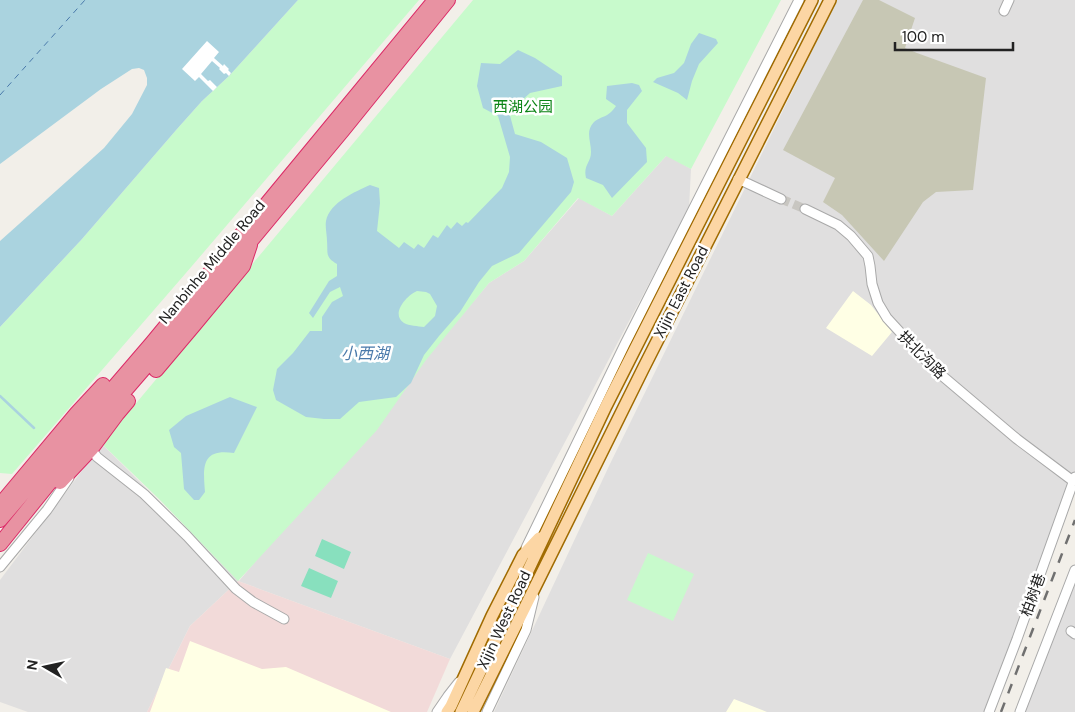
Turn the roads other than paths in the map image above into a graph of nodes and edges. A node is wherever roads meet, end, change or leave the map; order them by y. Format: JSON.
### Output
{"nodes":[{"id":1,"x":435,"y":0,"type":"edge"},
{"id":2,"x":448,"y":0,"type":"edge"},
{"id":3,"x":799,"y":0,"type":"edge"},
{"id":4,"x":812,"y":0,"type":"edge"},
{"id":5,"x":830,"y":0,"type":"edge"},
{"id":6,"x":1008,"y":0,"type":"edge"},
{"id":7,"x":1004,"y":11,"type":"dead end"},
{"id":8,"x":738,"y":179,"type":"junction"},
{"id":9,"x":781,"y":198,"type":"tunnel mouth"},
{"id":10,"x":804,"y":209,"type":"tunnel mouth"},
{"id":11,"x":253,"y":237,"type":"junction"},
{"id":12,"x":152,"y":343,"type":"junction"},
{"id":13,"x":91,"y":449,"type":"junction"},
{"id":14,"x":1074,"y":479,"type":"edge"},
{"id":15,"x":0,"y":505,"type":"edge"},
{"id":16,"x":0,"y":520,"type":"edge"},
{"id":17,"x":547,"y":529,"type":"junction"},
{"id":18,"x":0,"y":544,"type":"edge"},
{"id":19,"x":0,"y":554,"type":"edge"},
{"id":20,"x":523,"y":555,"type":"junction"},
{"id":21,"x":0,"y":568,"type":"edge"},
{"id":22,"x":1075,"y":570,"type":"edge"},
{"id":23,"x":536,"y":585,"type":"junction"},
{"id":24,"x":284,"y":619,"type":"dead end"},
{"id":25,"x":463,"y":678,"type":"junction"},
{"id":26,"x":437,"y":712,"type":"edge"},
{"id":27,"x":447,"y":712,"type":"edge"},
{"id":28,"x":461,"y":712,"type":"edge"},
{"id":29,"x":475,"y":712,"type":"edge"},
{"id":30,"x":487,"y":712,"type":"edge"},
{"id":31,"x":989,"y":712,"type":"edge"},
{"id":32,"x":1020,"y":712,"type":"edge"}],
"edges":[{"from":1,"to":12,"type":"highway","name":"Nanbinhe Middle Road"},
{"from":2,"to":11,"type":"highway","name":"Nanbinhe Middle Road"},
{"from":3,"to":20,"type":"street","name":"Xijin East Road"},
{"from":4,"to":17,"type":"main road","name":"Xijin East Road"},
{"from":5,"to":8,"type":"main road","name":"Xijin East Road"},
{"from":6,"to":7,"type":"street"},
{"from":8,"to":9,"type":"street"},
{"from":8,"to":23,"type":"main road","name":"Xijin East Road"},
{"from":10,"to":14,"type":"street","name":"拱北沟路"},
{"from":11,"to":13,"type":"highway"},
{"from":11,"to":18,"type":"highway","name":"Nanbinhe Middle Road"},
{"from":12,"to":15,"type":"highway"},
{"from":12,"to":16,"type":"highway","name":"Nanbinhe Middle Road"},
{"from":13,"to":19,"type":"highway"},
{"from":13,"to":21,"type":"street"},
{"from":13,"to":24,"type":"street"},
{"from":14,"to":31,"type":"street","name":"柏树巷"},
{"from":17,"to":20,"type":"main road"},
{"from":17,"to":28,"type":"main road","name":"Xijin West Road"},
{"from":20,"to":25,"type":"main road"},
{"from":22,"to":32,"type":"street"},
{"from":23,"to":29,"type":"main road","name":"Xijin East Road"},
{"from":23,"to":30,"type":"street","name":"Xijin East Road"},
{"from":25,"to":26,"type":"street"},
{"from":25,"to":27,"type":"main road"}]}
